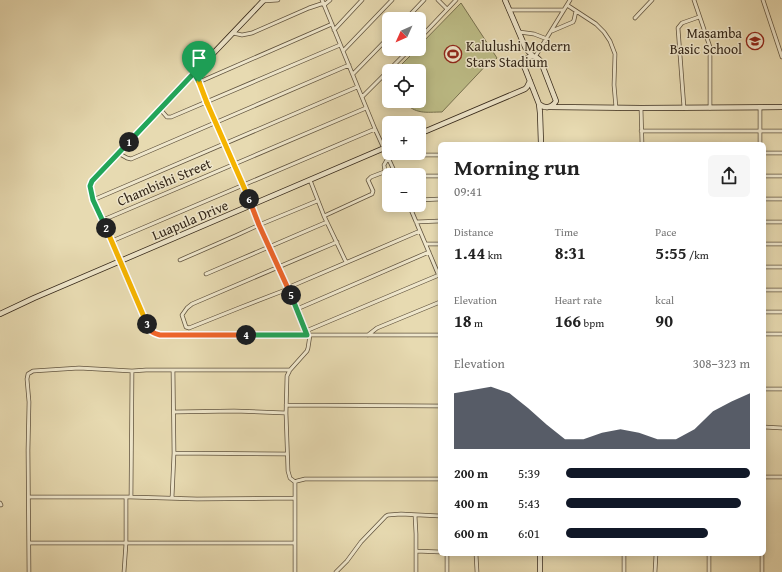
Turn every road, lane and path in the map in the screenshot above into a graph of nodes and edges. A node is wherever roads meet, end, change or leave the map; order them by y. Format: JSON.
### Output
{"nodes":[{"id":1,"x":278,"y":0,"type":"edge"},
{"id":2,"x":330,"y":0,"type":"edge"},
{"id":3,"x":362,"y":0,"type":"edge"},
{"id":4,"x":392,"y":0,"type":"edge"},
{"id":5,"x":424,"y":0,"type":"edge"},
{"id":6,"x":438,"y":0,"type":"edge"},
{"id":7,"x":456,"y":0,"type":"edge"},
{"id":8,"x":505,"y":0,"type":"edge"},
{"id":9,"x":570,"y":0,"type":"edge"},
{"id":10,"x":652,"y":0,"type":"edge"},
{"id":11,"x":694,"y":0,"type":"edge"},
{"id":12,"x":763,"y":0,"type":"edge"},
{"id":13,"x":264,"y":1,"type":"edge"},
{"id":14,"x":323,"y":3,"type":"edge"},
{"id":15,"x":567,"y":5,"type":"junction"},
{"id":16,"x":447,"y":9,"type":"junction"},
{"id":17,"x":509,"y":10,"type":"junction"},
{"id":18,"x":564,"y":10,"type":"junction"},
{"id":19,"x":576,"y":11,"type":"junction"},
{"id":20,"x":413,"y":12,"type":"edge"},
{"id":21,"x":699,"y":17,"type":"junction"},
{"id":22,"x":635,"y":18,"type":"dead end"},
{"id":23,"x":332,"y":24,"type":"junction"},
{"id":24,"x":334,"y":30,"type":"junction"},
{"id":25,"x":551,"y":31,"type":"junction"},
{"id":26,"x":426,"y":32,"type":"edge"},
{"id":27,"x":519,"y":32,"type":"junction"},
{"id":28,"x":233,"y":33,"type":"junction"},
{"id":29,"x":547,"y":39,"type":"junction"},
{"id":30,"x":382,"y":44,"type":"edge"},
{"id":31,"x":340,"y":45,"type":"junction"},
{"id":32,"x":526,"y":49,"type":"junction"},
{"id":33,"x":343,"y":51,"type":"junction"},
{"id":34,"x":403,"y":56,"type":"edge"},
{"id":35,"x":534,"y":56,"type":"junction"},
{"id":36,"x":782,"y":56,"type":"edge"},
{"id":37,"x":525,"y":61,"type":"junction"},
{"id":38,"x":349,"y":65,"type":"junction"},
{"id":39,"x":194,"y":73,"type":"junction"},
{"id":40,"x":352,"y":74,"type":"junction"},
{"id":41,"x":530,"y":81,"type":"junction"},
{"id":42,"x":199,"y":82,"type":"junction"},
{"id":43,"x":357,"y":87,"type":"junction"},
{"id":44,"x":525,"y":89,"type":"junction"},
{"id":45,"x":534,"y":92,"type":"junction"},
{"id":46,"x":362,"y":97,"type":"junction"},
{"id":47,"x":556,"y":101,"type":"junction"},
{"id":48,"x":207,"y":102,"type":"junction"},
{"id":49,"x":539,"y":104,"type":"junction"},
{"id":50,"x":548,"y":107,"type":"junction"},
{"id":51,"x":782,"y":107,"type":"edge"},
{"id":52,"x":366,"y":108,"type":"junction"},
{"id":53,"x":564,"y":108,"type":"junction"},
{"id":54,"x":616,"y":108,"type":"junction"},
{"id":55,"x":641,"y":108,"type":"junction"},
{"id":56,"x":684,"y":108,"type":"junction"},
{"id":57,"x":710,"y":108,"type":"junction"},
{"id":58,"x":760,"y":108,"type":"junction"},
{"id":59,"x":160,"y":109,"type":"junction"},
{"id":60,"x":540,"y":113,"type":"junction"},
{"id":61,"x":216,"y":122,"type":"junction"},
{"id":62,"x":375,"y":129,"type":"junction"},
{"id":63,"x":760,"y":130,"type":"junction"},
{"id":64,"x":782,"y":130,"type":"edge"},
{"id":65,"x":426,"y":131,"type":"edge"},
{"id":66,"x":641,"y":131,"type":"junction"},
{"id":67,"x":541,"y":142,"type":"edge"},
{"id":68,"x":642,"y":142,"type":"edge"},
{"id":69,"x":760,"y":142,"type":"edge"},
{"id":70,"x":225,"y":143,"type":"junction"},
{"id":71,"x":382,"y":144,"type":"edge"},
{"id":72,"x":382,"y":149,"type":"edge"},
{"id":73,"x":118,"y":153,"type":"junction"},
{"id":74,"x":766,"y":153,"type":"edge"},
{"id":75,"x":782,"y":153,"type":"edge"},
{"id":76,"x":426,"y":155,"type":"edge"},
{"id":77,"x":438,"y":155,"type":"edge"},
{"id":78,"x":387,"y":160,"type":"edge"},
{"id":79,"x":234,"y":164,"type":"junction"},
{"id":80,"x":426,"y":176,"type":"edge"},
{"id":81,"x":438,"y":176,"type":"edge"},
{"id":82,"x":766,"y":176,"type":"edge"},
{"id":83,"x":782,"y":176,"type":"edge"},
{"id":84,"x":310,"y":180,"type":"junction"},
{"id":85,"x":243,"y":185,"type":"junction"},
{"id":86,"x":438,"y":199,"type":"edge"},
{"id":87,"x":766,"y":199,"type":"edge"},
{"id":88,"x":782,"y":199,"type":"edge"},
{"id":89,"x":93,"y":200,"type":"junction"},
{"id":90,"x":426,"y":200,"type":"edge"},
{"id":91,"x":317,"y":201,"type":"junction"},
{"id":92,"x":251,"y":205,"type":"junction"},
{"id":93,"x":412,"y":212,"type":"edge"},
{"id":94,"x":324,"y":216,"type":"junction"},
{"id":95,"x":103,"y":220,"type":"junction"},
{"id":96,"x":327,"y":222,"type":"junction"},
{"id":97,"x":416,"y":222,"type":"junction"},
{"id":98,"x":438,"y":222,"type":"edge"},
{"id":99,"x":766,"y":222,"type":"edge"},
{"id":100,"x":782,"y":222,"type":"edge"},
{"id":101,"x":259,"y":225,"type":"junction"},
{"id":102,"x":420,"y":231,"type":"junction"},
{"id":103,"x":112,"y":241,"type":"junction"},
{"id":104,"x":337,"y":242,"type":"junction"},
{"id":105,"x":426,"y":244,"type":"junction"},
{"id":106,"x":438,"y":244,"type":"edge"},
{"id":107,"x":766,"y":244,"type":"edge"},
{"id":108,"x":782,"y":244,"type":"edge"},
{"id":109,"x":269,"y":247,"type":"junction"},
{"id":110,"x":429,"y":252,"type":"junction"},
{"id":111,"x":180,"y":260,"type":"dead end"},
{"id":112,"x":120,"y":261,"type":"junction"},
{"id":113,"x":346,"y":262,"type":"junction"},
{"id":114,"x":278,"y":267,"type":"junction"},
{"id":115,"x":436,"y":267,"type":"joint"},
{"id":116,"x":766,"y":267,"type":"edge"},
{"id":117,"x":782,"y":267,"type":"edge"},
{"id":118,"x":438,"y":272,"type":"edge"},
{"id":119,"x":206,"y":274,"type":"dead end"},
{"id":120,"x":438,"y":277,"type":"edge"},
{"id":121,"x":288,"y":288,"type":"junction"},
{"id":122,"x":766,"y":290,"type":"edge"},
{"id":123,"x":782,"y":290,"type":"edge"},
{"id":124,"x":438,"y":303,"type":"edge"},
{"id":125,"x":297,"y":309,"type":"junction"},
{"id":126,"x":766,"y":312,"type":"edge"},
{"id":127,"x":782,"y":312,"type":"edge"},
{"id":128,"x":0,"y":314,"type":"edge"},
{"id":129,"x":187,"y":328,"type":"junction"},
{"id":130,"x":306,"y":331,"type":"junction"},
{"id":131,"x":766,"y":334,"type":"edge"},
{"id":132,"x":782,"y":334,"type":"edge"},
{"id":133,"x":184,"y":335,"type":"junction"},
{"id":134,"x":309,"y":335,"type":"junction"},
{"id":135,"x":368,"y":335,"type":"junction"},
{"id":136,"x":438,"y":335,"type":"edge"},
{"id":137,"x":173,"y":370,"type":"junction"},
{"id":138,"x":290,"y":370,"type":"junction"},
{"id":139,"x":132,"y":371,"type":"junction"},
{"id":140,"x":782,"y":388,"type":"edge"},
{"id":141,"x":766,"y":389,"type":"edge"},
{"id":142,"x":286,"y":405,"type":"junction"},
{"id":143,"x":438,"y":406,"type":"edge"},
{"id":144,"x":174,"y":412,"type":"junction"},
{"id":145,"x":286,"y":413,"type":"junction"},
{"id":146,"x":766,"y":427,"type":"edge"},
{"id":147,"x":782,"y":428,"type":"edge"},
{"id":148,"x":174,"y":453,"type":"junction"},
{"id":149,"x":287,"y":454,"type":"junction"},
{"id":150,"x":766,"y":477,"type":"edge"},
{"id":151,"x":782,"y":477,"type":"edge"},
{"id":152,"x":438,"y":479,"type":"edge"},
{"id":153,"x":295,"y":482,"type":"junction"},
{"id":154,"x":29,"y":497,"type":"junction"},
{"id":155,"x":126,"y":497,"type":"junction"},
{"id":156,"x":131,"y":497,"type":"junction"},
{"id":157,"x":172,"y":498,"type":"junction"},
{"id":158,"x":295,"y":498,"type":"junction"},
{"id":159,"x":415,"y":515,"type":"junction"},
{"id":160,"x":438,"y":516,"type":"edge"},
{"id":161,"x":29,"y":543,"type":"junction"},
{"id":162,"x":126,"y":543,"type":"junction"},
{"id":163,"x":295,"y":543,"type":"junction"},
{"id":164,"x":416,"y":551,"type":"junction"},
{"id":165,"x":438,"y":552,"type":"edge"},
{"id":166,"x":447,"y":556,"type":"edge"},
{"id":167,"x":476,"y":556,"type":"edge"},
{"id":168,"x":540,"y":556,"type":"edge"},
{"id":169,"x":624,"y":556,"type":"edge"},
{"id":170,"x":656,"y":556,"type":"edge"},
{"id":171,"x":709,"y":556,"type":"edge"},
{"id":172,"x":762,"y":556,"type":"edge"},
{"id":173,"x":29,"y":572,"type":"edge"},
{"id":174,"x":124,"y":572,"type":"edge"},
{"id":175,"x":295,"y":572,"type":"edge"},
{"id":176,"x":336,"y":572,"type":"edge"},
{"id":177,"x":416,"y":572,"type":"edge"},
{"id":178,"x":447,"y":572,"type":"edge"},
{"id":179,"x":476,"y":572,"type":"edge"},
{"id":180,"x":540,"y":572,"type":"edge"},
{"id":181,"x":624,"y":572,"type":"edge"},
{"id":182,"x":655,"y":572,"type":"edge"},
{"id":183,"x":709,"y":572,"type":"edge"},
{"id":184,"x":762,"y":572,"type":"edge"}],
"edges":[{"from":1,"to":13,"type":"street"},
{"from":2,"to":14,"type":"street"},
{"from":3,"to":24,"type":"street"},
{"from":4,"to":33,"type":"street"},
{"from":5,"to":20,"type":"street"},
{"from":6,"to":16,"type":"street"},
{"from":7,"to":16,"type":"street"},
{"from":8,"to":17,"type":"street"},
{"from":9,"to":15,"type":"street"},
{"from":10,"to":22,"type":"street"},
{"from":11,"to":21,"type":"street"},
{"from":12,"to":36,"type":"street"},
{"from":13,"to":28,"type":"street"},
{"from":14,"to":23,"type":"street"},
{"from":14,"to":28,"type":"street"},
{"from":15,"to":18,"type":"street"},
{"from":15,"to":19,"type":"street"},
{"from":16,"to":26,"type":"street"},
{"from":17,"to":18,"type":"street"},
{"from":17,"to":27,"type":"street"},
{"from":18,"to":25,"type":"street"},
{"from":19,"to":25,"type":"street"},
{"from":19,"to":54,"type":"street"},
{"from":21,"to":56,"type":"street"},
{"from":21,"to":57,"type":"street"},
{"from":23,"to":24,"type":"street"},
{"from":23,"to":42,"type":"street"},
{"from":24,"to":31,"type":"street"},
{"from":25,"to":29,"type":"street"},
{"from":27,"to":29,"type":"street"},
{"from":27,"to":32,"type":"street"},
{"from":28,"to":39,"type":"street"},
{"from":29,"to":35,"type":"street"},
{"from":30,"to":40,"type":"street"},
{"from":31,"to":33,"type":"street"},
{"from":31,"to":48,"type":"street"},
{"from":32,"to":35,"type":"street"},
{"from":32,"to":37,"type":"street"},
{"from":33,"to":38,"type":"street"},
{"from":34,"to":46,"type":"street"},
{"from":35,"to":37,"type":"street"},
{"from":35,"to":47,"type":"street"},
{"from":37,"to":41,"type":"street"},
{"from":38,"to":40,"type":"street"},
{"from":38,"to":61,"type":"street"},
{"from":39,"to":42,"type":"street"},
{"from":39,"to":59,"type":"street"},
{"from":40,"to":43,"type":"street"},
{"from":41,"to":44,"type":"street"},
{"from":41,"to":45,"type":"street"},
{"from":42,"to":48,"type":"street"},
{"from":43,"to":46,"type":"street"},
{"from":43,"to":70,"type":"street"},
{"from":44,"to":45,"type":"street"},
{"from":44,"to":65,"type":"street"},
{"from":45,"to":49,"type":"street"},
{"from":46,"to":52,"type":"street"},
{"from":47,"to":50,"type":"street"},
{"from":47,"to":53,"type":"street"},
{"from":48,"to":59,"type":"street"},
{"from":48,"to":61,"type":"street"},
{"from":49,"to":50,"type":"street"},
{"from":49,"to":60,"type":"street"},
{"from":50,"to":53,"type":"street"},
{"from":50,"to":60,"type":"street"},
{"from":51,"to":58,"type":"street"},
{"from":52,"to":62,"type":"street"},
{"from":52,"to":79,"type":"street","name":"Chambishi Street"},
{"from":53,"to":54,"type":"street"},
{"from":54,"to":55,"type":"street"},
{"from":55,"to":56,"type":"street"},
{"from":55,"to":66,"type":"street"},
{"from":56,"to":57,"type":"street"},
{"from":57,"to":58,"type":"street"},
{"from":58,"to":63,"type":"street"},
{"from":59,"to":73,"type":"street"},
{"from":60,"to":67,"type":"street"},
{"from":61,"to":70,"type":"street"},
{"from":61,"to":73,"type":"street"},
{"from":62,"to":71,"type":"street"},
{"from":62,"to":85,"type":"street"},
{"from":63,"to":64,"type":"street"},
{"from":63,"to":66,"type":"street"},
{"from":63,"to":69,"type":"street"},
{"from":66,"to":68,"type":"street"},
{"from":70,"to":79,"type":"street"},
{"from":70,"to":89,"type":"street"},
{"from":72,"to":84,"type":"street","name":"Luapula Drive"},
{"from":73,"to":89,"type":"street"},
{"from":74,"to":75,"type":"street"},
{"from":76,"to":77,"type":"street"},
{"from":78,"to":94,"type":"street"},
{"from":79,"to":85,"type":"street"},
{"from":79,"to":95,"type":"street","name":"Chambishi Street"},
{"from":80,"to":81,"type":"street"},
{"from":82,"to":83,"type":"street"},
{"from":84,"to":91,"type":"street"},
{"from":84,"to":92,"type":"street","name":"Luapula Drive"},
{"from":85,"to":92,"type":"street"},
{"from":85,"to":103,"type":"street"},
{"from":86,"to":90,"type":"street"},
{"from":87,"to":88,"type":"street"},
{"from":89,"to":95,"type":"street"},
{"from":91,"to":94,"type":"street"},
{"from":91,"to":101,"type":"street"},
{"from":92,"to":101,"type":"street"},
{"from":92,"to":112,"type":"street","name":"Luapula Drive"},
{"from":93,"to":97,"type":"street"},
{"from":94,"to":96,"type":"street"},
{"from":95,"to":103,"type":"street"},
{"from":96,"to":104,"type":"street"},
{"from":96,"to":109,"type":"street"},
{"from":97,"to":98,"type":"street"},
{"from":97,"to":102,"type":"street"},
{"from":99,"to":100,"type":"street"},
{"from":101,"to":109,"type":"street"},
{"from":101,"to":111,"type":"street"},
{"from":102,"to":105,"type":"street"},
{"from":102,"to":113,"type":"street"},
{"from":103,"to":112,"type":"street"},
{"from":104,"to":113,"type":"street"},
{"from":104,"to":114,"type":"street"},
{"from":105,"to":106,"type":"street"},
{"from":105,"to":110,"type":"street"},
{"from":107,"to":108,"type":"street"},
{"from":109,"to":114,"type":"street"},
{"from":109,"to":119,"type":"street"},
{"from":110,"to":115,"type":"street"},
{"from":110,"to":125,"type":"street"},
{"from":112,"to":128,"type":"street","name":"Luapula Drive"},
{"from":112,"to":133,"type":"street"},
{"from":113,"to":121,"type":"street"},
{"from":114,"to":121,"type":"street"},
{"from":114,"to":129,"type":"street"},
{"from":115,"to":118,"type":"street"},
{"from":116,"to":117,"type":"street"},
{"from":120,"to":130,"type":"street"},
{"from":121,"to":125,"type":"street"},
{"from":121,"to":129,"type":"street"},
{"from":122,"to":123,"type":"street"},
{"from":124,"to":135,"type":"street"},
{"from":125,"to":130,"type":"street"},
{"from":126,"to":127,"type":"street"},
{"from":129,"to":133,"type":"street"},
{"from":130,"to":134,"type":"street"},
{"from":131,"to":132,"type":"street"},
{"from":133,"to":134,"type":"street"},
{"from":134,"to":135,"type":"street"},
{"from":134,"to":138,"type":"street"},
{"from":135,"to":136,"type":"street"},
{"from":137,"to":138,"type":"street"},
{"from":137,"to":139,"type":"street"},
{"from":137,"to":144,"type":"street"},
{"from":138,"to":142,"type":"street"},
{"from":139,"to":154,"type":"street"},
{"from":139,"to":156,"type":"street"},
{"from":140,"to":141,"type":"street"},
{"from":142,"to":143,"type":"street"},
{"from":142,"to":145,"type":"street"},
{"from":144,"to":145,"type":"street"},
{"from":144,"to":148,"type":"street"},
{"from":145,"to":149,"type":"street"},
{"from":146,"to":147,"type":"street"},
{"from":148,"to":149,"type":"street"},
{"from":148,"to":157,"type":"street"},
{"from":149,"to":153,"type":"street"},
{"from":150,"to":151,"type":"street"},
{"from":152,"to":153,"type":"street"},
{"from":153,"to":158,"type":"street"},
{"from":154,"to":155,"type":"street"},
{"from":154,"to":161,"type":"street"},
{"from":155,"to":156,"type":"street"},
{"from":155,"to":162,"type":"street"},
{"from":156,"to":157,"type":"street"},
{"from":157,"to":158,"type":"street"},
{"from":158,"to":163,"type":"street"},
{"from":159,"to":160,"type":"street"},
{"from":159,"to":164,"type":"street"},
{"from":159,"to":176,"type":"street"},
{"from":161,"to":162,"type":"street"},
{"from":161,"to":173,"type":"street"},
{"from":162,"to":163,"type":"street"},
{"from":162,"to":174,"type":"street"},
{"from":163,"to":175,"type":"street"},
{"from":164,"to":165,"type":"street"},
{"from":164,"to":177,"type":"street"},
{"from":166,"to":178,"type":"street"},
{"from":167,"to":179,"type":"street"},
{"from":168,"to":180,"type":"street"},
{"from":169,"to":181,"type":"street"},
{"from":170,"to":182,"type":"street"},
{"from":171,"to":183,"type":"street"},
{"from":172,"to":184,"type":"street"}]}
